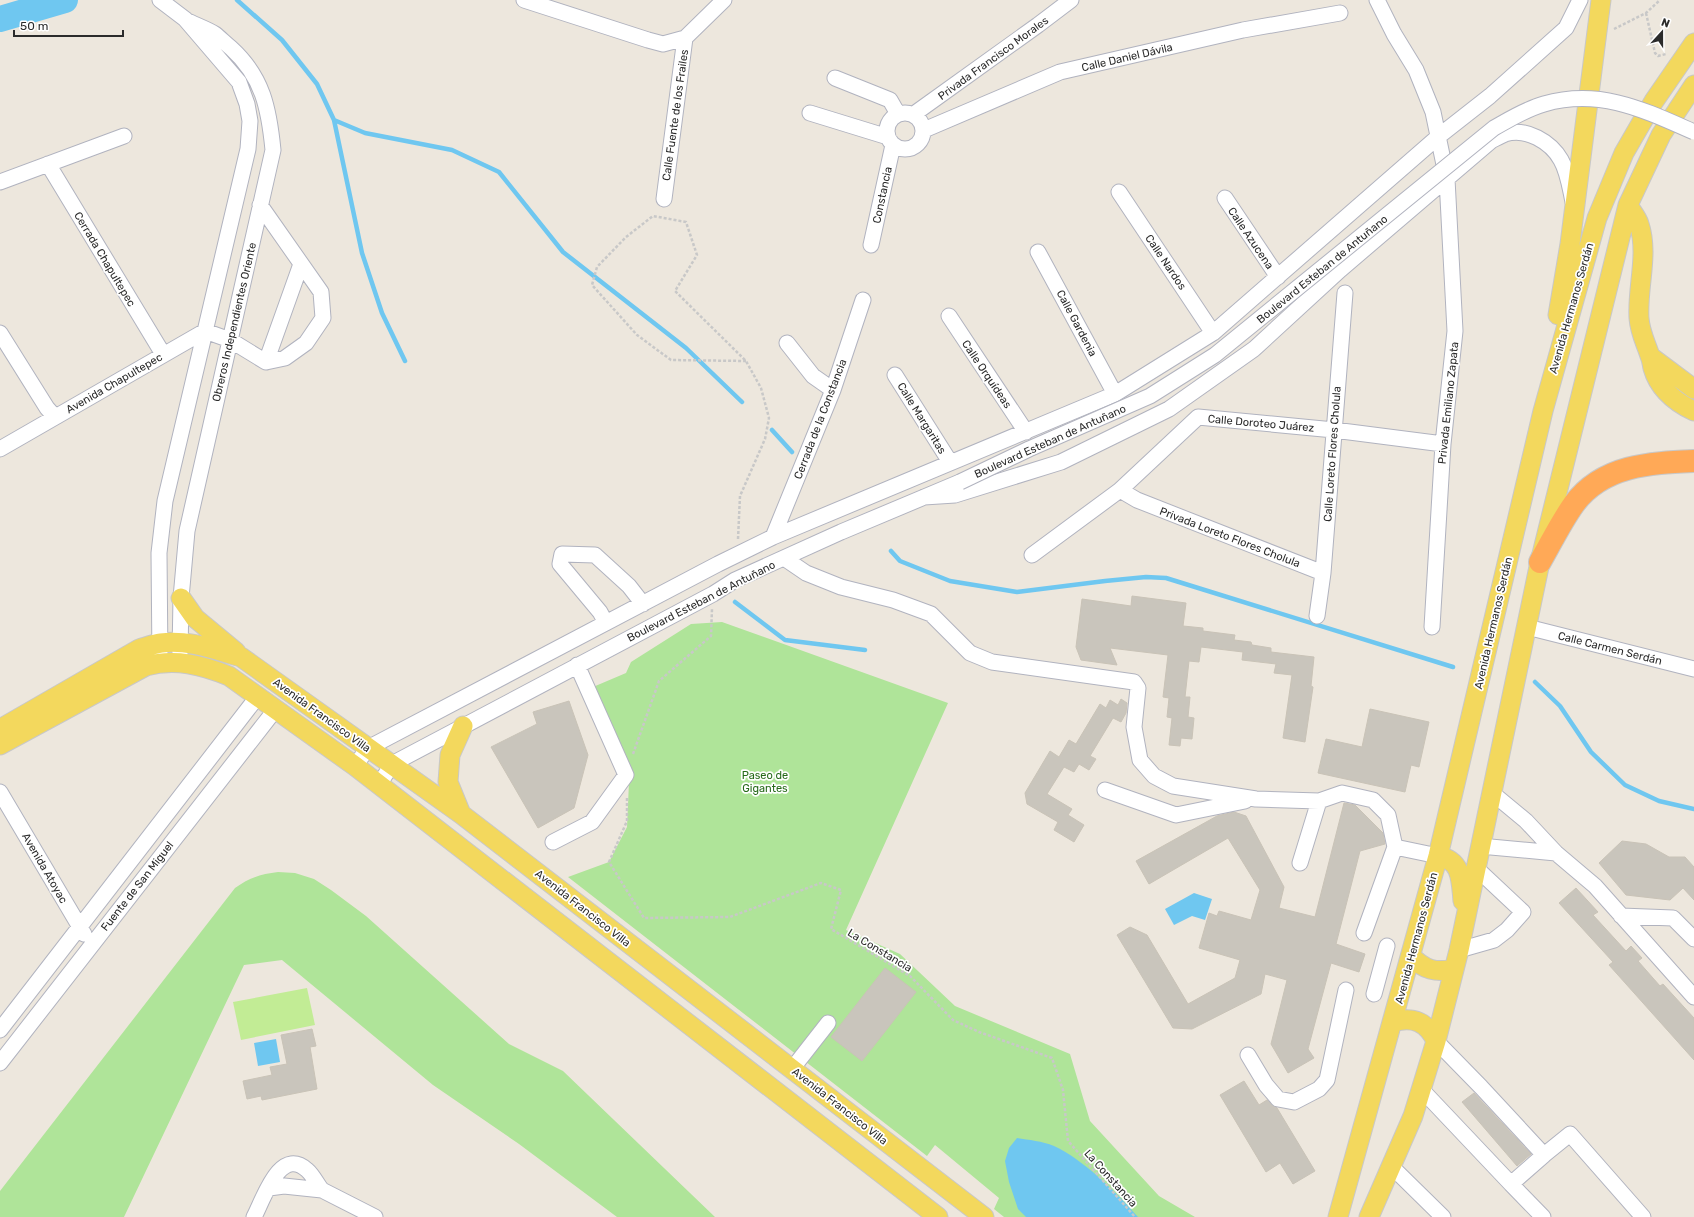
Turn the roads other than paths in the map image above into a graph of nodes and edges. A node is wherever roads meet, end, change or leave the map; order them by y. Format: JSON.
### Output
{"nodes":[{"id":1,"x":160,"y":0,"type":"edge"},
{"id":2,"x":524,"y":0,"type":"edge"},
{"id":3,"x":724,"y":0,"type":"edge"},
{"id":4,"x":1071,"y":0,"type":"edge"},
{"id":5,"x":1377,"y":0,"type":"edge"},
{"id":6,"x":1580,"y":0,"type":"edge"},
{"id":7,"x":1601,"y":0,"type":"edge"},
{"id":8,"x":1340,"y":13,"type":"dead end"},
{"id":9,"x":185,"y":19,"type":"junction"},
{"id":10,"x":685,"y":38,"type":"junction"},
{"id":11,"x":1691,"y":46,"type":"edge"},
{"id":12,"x":835,"y":78,"type":"dead end"},
{"id":13,"x":1694,"y":84,"type":"edge"},
{"id":14,"x":810,"y":113,"type":"dead end"},
{"id":15,"x":898,"y":114,"type":"junction"},
{"id":16,"x":914,"y":114,"type":"junction"},
{"id":17,"x":924,"y":130,"type":"junction"},
{"id":18,"x":1694,"y":132,"type":"edge"},
{"id":19,"x":124,"y":136,"type":"dead end"},
{"id":20,"x":1439,"y":136,"type":"junction"},
{"id":21,"x":890,"y":141,"type":"junction"},
{"id":22,"x":48,"y":164,"type":"junction"},
{"id":23,"x":1447,"y":179,"type":"junction"},
{"id":24,"x":0,"y":182,"type":"edge"},
{"id":25,"x":1119,"y":192,"type":"dead end"},
{"id":26,"x":1225,"y":198,"type":"dead end"},
{"id":27,"x":664,"y":199,"type":"dead end"},
{"id":28,"x":260,"y":205,"type":"junction"},
{"id":29,"x":1628,"y":205,"type":"junction"},
{"id":30,"x":1575,"y":208,"type":"junction"},
{"id":31,"x":871,"y":245,"type":"dead end"},
{"id":32,"x":1038,"y":252,"type":"dead end"},
{"id":33,"x":301,"y":264,"type":"junction"},
{"id":34,"x":1278,"y":277,"type":"junction"},
{"id":35,"x":1345,"y":293,"type":"dead end"},
{"id":36,"x":863,"y":300,"type":"dead end"},
{"id":37,"x":949,"y":316,"type":"dead end"},
{"id":38,"x":205,"y":331,"type":"junction"},
{"id":39,"x":0,"y":333,"type":"edge"},
{"id":40,"x":1213,"y":333,"type":"junction"},
{"id":41,"x":230,"y":340,"type":"junction"},
{"id":42,"x":787,"y":343,"type":"dead end"},
{"id":43,"x":163,"y":354,"type":"junction"},
{"id":44,"x":1651,"y":357,"type":"junction"},
{"id":45,"x":266,"y":362,"type":"junction"},
{"id":46,"x":895,"y":375,"type":"dead end"},
{"id":47,"x":1694,"y":389,"type":"edge"},
{"id":48,"x":833,"y":390,"type":"junction"},
{"id":49,"x":1115,"y":394,"type":"junction"},
{"id":50,"x":1543,"y":411,"type":"junction"},
{"id":51,"x":1694,"y":411,"type":"edge"},
{"id":52,"x":55,"y":417,"type":"junction"},
{"id":53,"x":1334,"y":430,"type":"junction"},
{"id":54,"x":1026,"y":432,"type":"junction"},
{"id":55,"x":1443,"y":444,"type":"junction"},
{"id":56,"x":0,"y":449,"type":"edge"},
{"id":57,"x":1694,"y":461,"type":"edge"},
{"id":58,"x":950,"y":462,"type":"junction"},
{"id":59,"x":1120,"y":490,"type":"junction"},
{"id":60,"x":924,"y":497,"type":"junction"},
{"id":61,"x":773,"y":538,"type":"junction"},
{"id":62,"x":1032,"y":555,"type":"dead end"},
{"id":63,"x":784,"y":558,"type":"junction"},
{"id":64,"x":1540,"y":562,"type":"junction"},
{"id":65,"x":1323,"y":573,"type":"junction"},
{"id":66,"x":181,"y":598,"type":"junction"},
{"id":67,"x":643,"y":604,"type":"junction"},
{"id":68,"x":1317,"y":616,"type":"dead end"},
{"id":69,"x":606,"y":623,"type":"junction"},
{"id":70,"x":1432,"y":627,"type":"dead end"},
{"id":71,"x":1527,"y":627,"type":"junction"},
{"id":72,"x":160,"y":643,"type":"junction"},
{"id":73,"x":181,"y":643,"type":"junction"},
{"id":74,"x":241,"y":657,"type":"junction"},
{"id":75,"x":160,"y":662,"type":"junction"},
{"id":76,"x":180,"y":662,"type":"junction"},
{"id":77,"x":577,"y":665,"type":"junction"},
{"id":78,"x":1694,"y":669,"type":"edge"},
{"id":79,"x":258,"y":696,"type":"junction"},
{"id":80,"x":275,"y":710,"type":"junction"},
{"id":81,"x":463,"y":726,"type":"junction"},
{"id":82,"x":0,"y":729,"type":"edge"},
{"id":83,"x":0,"y":745,"type":"edge"},
{"id":84,"x":368,"y":748,"type":"junction"},
{"id":85,"x":392,"y":764,"type":"junction"},
{"id":86,"x":355,"y":766,"type":"junction"},
{"id":87,"x":379,"y":785,"type":"junction"},
{"id":88,"x":1105,"y":790,"type":"dead end"},
{"id":89,"x":0,"y":792,"type":"edge"},
{"id":90,"x":1491,"y":792,"type":"junction"},
{"id":91,"x":1256,"y":799,"type":"junction"},
{"id":92,"x":1319,"y":801,"type":"junction"},
{"id":93,"x":461,"y":814,"type":"junction"},
{"id":94,"x":553,"y":842,"type":"dead end"},
{"id":95,"x":1480,"y":846,"type":"junction"},
{"id":96,"x":1395,"y":847,"type":"junction"},
{"id":97,"x":1556,"y":853,"type":"junction"},
{"id":98,"x":1438,"y":856,"type":"junction"},
{"id":99,"x":1300,"y":863,"type":"dead end"},
{"id":100,"x":1475,"y":868,"type":"junction"},
{"id":101,"x":1621,"y":916,"type":"junction"},
{"id":102,"x":1464,"y":922,"type":"junction"},
{"id":103,"x":80,"y":927,"type":"junction"},
{"id":104,"x":1364,"y":933,"type":"dead end"},
{"id":105,"x":1694,"y":939,"type":"edge"},
{"id":106,"x":91,"y":945,"type":"junction"},
{"id":107,"x":1387,"y":946,"type":"dead end"},
{"id":108,"x":1459,"y":950,"type":"junction"},
{"id":109,"x":1411,"y":956,"type":"junction"},
{"id":110,"x":1454,"y":969,"type":"junction"},
{"id":111,"x":1346,"y":990,"type":"dead end"},
{"id":112,"x":1374,"y":994,"type":"dead end"},
{"id":113,"x":1694,"y":997,"type":"edge"},
{"id":114,"x":1393,"y":1022,"type":"junction"},
{"id":115,"x":828,"y":1023,"type":"dead end"},
{"id":116,"x":0,"y":1030,"type":"edge"},
{"id":117,"x":1436,"y":1042,"type":"junction"},
{"id":118,"x":1248,"y":1055,"type":"dead end"},
{"id":119,"x":0,"y":1062,"type":"edge"},
{"id":120,"x":792,"y":1069,"type":"junction"},
{"id":121,"x":1422,"y":1090,"type":"junction"},
{"id":122,"x":1544,"y":1155,"type":"junction"},
{"id":123,"x":1391,"y":1166,"type":"junction"},
{"id":124,"x":1511,"y":1184,"type":"junction"},
{"id":125,"x":269,"y":1188,"type":"junction"},
{"id":126,"x":322,"y":1190,"type":"junction"},
{"id":127,"x":254,"y":1217,"type":"edge"},
{"id":128,"x":375,"y":1217,"type":"edge"},
{"id":129,"x":938,"y":1217,"type":"edge"},
{"id":130,"x":984,"y":1217,"type":"edge"},
{"id":131,"x":1338,"y":1217,"type":"edge"},
{"id":132,"x":1370,"y":1217,"type":"edge"},
{"id":133,"x":1443,"y":1217,"type":"edge"},
{"id":134,"x":1542,"y":1217,"type":"edge"},
{"id":135,"x":1643,"y":1217,"type":"edge"}],
"edges":[{"from":1,"to":9,"type":"street","name":"Obreros Independientes Oriente"},
{"from":2,"to":10,"type":"street"},
{"from":3,"to":10,"type":"street","name":"Calle Fuente de los Frailes"},
{"from":4,"to":16,"type":"street","name":"Privada Francisco Morales"},
{"from":5,"to":20,"type":"street","name":"Privada Emiliano Zapata"},
{"from":6,"to":20,"type":"street","name":"Boulevard Esteban de Antuñano"},
{"from":7,"to":30,"type":"main road"},
{"from":8,"to":17,"type":"street","name":"Calle Daniel Dávila"},
{"from":9,"to":28,"type":"street","name":"Obreros Independientes Oriente"},
{"from":9,"to":38,"type":"street","name":"Obreros Independientes Oriente"},
{"from":10,"to":27,"type":"street","name":"Calle Fuente de los Frailes"},
{"from":11,"to":50,"type":"main road","name":"Avenida Hermanos Serdán"},
{"from":12,"to":15,"type":"street"},
{"from":13,"to":29,"type":"main road"},
{"from":14,"to":21,"type":"street"},
{"from":15,"to":16,"type":"street"},
{"from":15,"to":21,"type":"street"},
{"from":16,"to":17,"type":"street"},
{"from":17,"to":21,"type":"street"},
{"from":18,"to":60,"type":"street","name":"Boulevard Esteban de Antuñano","bridge":true},
{"from":19,"to":22,"type":"street"},
{"from":20,"to":23,"type":"street","name":"Privada Emiliano Zapata"},
{"from":20,"to":34,"type":"street","name":"Boulevard Esteban de Antuñano"},
{"from":21,"to":31,"type":"street","name":"Constancia"},
{"from":22,"to":24,"type":"street"},
{"from":22,"to":43,"type":"street","name":"Cerrada Chapultepec"},
{"from":23,"to":30,"type":"street"},
{"from":23,"to":55,"type":"street","name":"Privada Emiliano Zapata"},
{"from":23,"to":60,"type":"street"},
{"from":25,"to":40,"type":"street","name":"Calle Nardos"},
{"from":26,"to":34,"type":"street","name":"Calle Azucena"},
{"from":28,"to":33,"type":"street"},
{"from":28,"to":41,"type":"street","name":"Obreros Independientes Oriente"},
{"from":29,"to":44,"type":"main road"},
{"from":29,"to":64,"type":"main road"},
{"from":30,"to":50,"type":"main road"},
{"from":32,"to":49,"type":"street","name":"Calle Gardenia"},
{"from":33,"to":45,"type":"street"},
{"from":33,"to":45,"type":"street"},
{"from":34,"to":40,"type":"street","name":"Boulevard Esteban de Antuñano"},
{"from":35,"to":53,"type":"street","name":"Calle Loreto Flores Cholula"},
{"from":36,"to":48,"type":"street","name":"Cerrada de la Constancia"},
{"from":37,"to":54,"type":"street","name":"Calle Orquídeas"},
{"from":38,"to":41,"type":"street"},
{"from":38,"to":43,"type":"street","name":"Avenida Chapultepec"},
{"from":38,"to":72,"type":"street","name":"Obreros Independientes Oriente"},
{"from":39,"to":52,"type":"street"},
{"from":40,"to":49,"type":"street","name":"Boulevard Esteban de Antuñano"},
{"from":41,"to":45,"type":"street"},
{"from":41,"to":66,"type":"street","name":"Obreros Independientes Oriente"},
{"from":42,"to":48,"type":"street"},
{"from":43,"to":52,"type":"street","name":"Avenida Chapultepec"},
{"from":44,"to":47,"type":"main road"},
{"from":44,"to":51,"type":"main road"},
{"from":46,"to":58,"type":"street","name":"Calle Margaritas"},
{"from":48,"to":61,"type":"street","name":"Cerrada de la Constancia"},
{"from":49,"to":54,"type":"street","name":"Boulevard Esteban de Antuñano"},
{"from":50,"to":98,"type":"main road","name":"Avenida Hermanos Serdán"},
{"from":52,"to":56,"type":"street","name":"Avenida Chapultepec"},
{"from":53,"to":55,"type":"street","name":"Calle Doroteo Juárez"},
{"from":53,"to":59,"type":"street","name":"Calle Doroteo Juárez"},
{"from":53,"to":65,"type":"street","name":"Calle Loreto Flores Cholula"},
{"from":54,"to":58,"type":"street","name":"Boulevard Esteban de Antuñano"},
{"from":55,"to":70,"type":"street","name":"Privada Emiliano Zapata"},
{"from":57,"to":64,"type":"highway"},
{"from":58,"to":61,"type":"street","name":"Boulevard Esteban de Antuñano"},
{"from":59,"to":62,"type":"street"},
{"from":59,"to":65,"type":"street","name":"Privada Loreto Flores Cholula"},
{"from":60,"to":63,"type":"street","name":"Boulevard Esteban de Antuñano"},
{"from":61,"to":67,"type":"street","name":"Boulevard Esteban de Antuñano"},
{"from":63,"to":77,"type":"street","name":"Boulevard Esteban de Antuñano"},
{"from":63,"to":91,"type":"street"},
{"from":64,"to":71,"type":"main road"},
{"from":65,"to":68,"type":"street","name":"Calle Loreto Flores Cholula"},
{"from":66,"to":73,"type":"street","name":"Obreros Independientes Oriente"},
{"from":66,"to":74,"type":"main road"},
{"from":67,"to":69,"type":"street","name":"Boulevard Esteban de Antuñano"},
{"from":67,"to":69,"type":"street"},
{"from":69,"to":84,"type":"street","name":"Boulevard Esteban de Antuñano"},
{"from":71,"to":78,"type":"street","name":"Calle Carmen Serdán"},
{"from":71,"to":90,"type":"main road"},
{"from":72,"to":73,"type":"main road","name":"Avenida Francisco Villa"},
{"from":72,"to":75,"type":"street","name":"Obreros Independientes Oriente"},
{"from":72,"to":82,"type":"main road"},
{"from":73,"to":74,"type":"main road","name":"Avenida Francisco Villa"},
{"from":73,"to":76,"type":"street","name":"Obreros Independientes Oriente"},
{"from":74,"to":84,"type":"main road","name":"Avenida Francisco Villa"},
{"from":75,"to":76,"type":"main road","name":"Avenida Francisco Villa"},
{"from":75,"to":83,"type":"main road"},
{"from":76,"to":79,"type":"main road","name":"Avenida Francisco Villa"},
{"from":77,"to":81,"type":"street","name":"Boulevard Esteban de Antuñano"},
{"from":77,"to":94,"type":"street"},
{"from":79,"to":80,"type":"main road","name":"Avenida Francisco Villa"},
{"from":79,"to":103,"type":"street","name":"Fuente de San Miguel"},
{"from":80,"to":86,"type":"main road","name":"Avenida Francisco Villa"},
{"from":80,"to":106,"type":"street","name":"Fuente de San Miguel"},
{"from":81,"to":85,"type":"street","name":"Boulevard Esteban de Antuñano"},
{"from":81,"to":93,"type":"main road"},
{"from":84,"to":85,"type":"main road","name":"Avenida Francisco Villa"},
{"from":84,"to":86,"type":"street","name":"Boulevard Esteban de Antuñano"},
{"from":85,"to":87,"type":"street"},
{"from":85,"to":93,"type":"main road","name":"Avenida Francisco Villa"},
{"from":86,"to":87,"type":"main road","name":"Avenida Francisco Villa"},
{"from":87,"to":129,"type":"main road","name":"Avenida Francisco Villa"},
{"from":88,"to":91,"type":"street"},
{"from":89,"to":103,"type":"street","name":"Avenida Atoyac"},
{"from":90,"to":95,"type":"main road"},
{"from":90,"to":97,"type":"street"},
{"from":91,"to":92,"type":"street"},
{"from":92,"to":96,"type":"street"},
{"from":92,"to":99,"type":"street"},
{"from":93,"to":120,"type":"main road","name":"Avenida Francisco Villa"},
{"from":95,"to":97,"type":"street"},
{"from":95,"to":100,"type":"main road"},
{"from":96,"to":98,"type":"street"},
{"from":96,"to":104,"type":"street"},
{"from":97,"to":101,"type":"street"},
{"from":98,"to":102,"type":"main road"},
{"from":98,"to":109,"type":"main road","name":"Avenida Hermanos Serdán"},
{"from":100,"to":102,"type":"main road"},
{"from":100,"to":108,"type":"street"},
{"from":101,"to":105,"type":"street"},
{"from":101,"to":113,"type":"street"},
{"from":102,"to":108,"type":"main road"},
{"from":103,"to":106,"type":"street","name":"Avenida Atoyac"},
{"from":103,"to":116,"type":"street","name":"Fuente de San Miguel"},
{"from":106,"to":119,"type":"street","name":"Fuente de San Miguel"},
{"from":107,"to":112,"type":"street"},
{"from":108,"to":110,"type":"main road"},
{"from":109,"to":110,"type":"main road"},
{"from":109,"to":114,"type":"main road","name":"Avenida Hermanos Serdán"},
{"from":110,"to":117,"type":"main road"},
{"from":111,"to":118,"type":"street"},
{"from":114,"to":117,"type":"main road"},
{"from":114,"to":131,"type":"main road","name":"Avenida Hermanos Serdán"},
{"from":115,"to":120,"type":"street"},
{"from":117,"to":121,"type":"main road"},
{"from":117,"to":122,"type":"street"},
{"from":120,"to":130,"type":"main road","name":"Avenida Francisco Villa"},
{"from":121,"to":123,"type":"main road"},
{"from":121,"to":124,"type":"street"},
{"from":122,"to":124,"type":"street"},
{"from":122,"to":135,"type":"street"},
{"from":123,"to":132,"type":"main road"},
{"from":123,"to":133,"type":"street"},
{"from":124,"to":134,"type":"street"},
{"from":125,"to":126,"type":"street"},
{"from":125,"to":126,"type":"street"},
{"from":125,"to":127,"type":"street"},
{"from":126,"to":128,"type":"street"}]}
